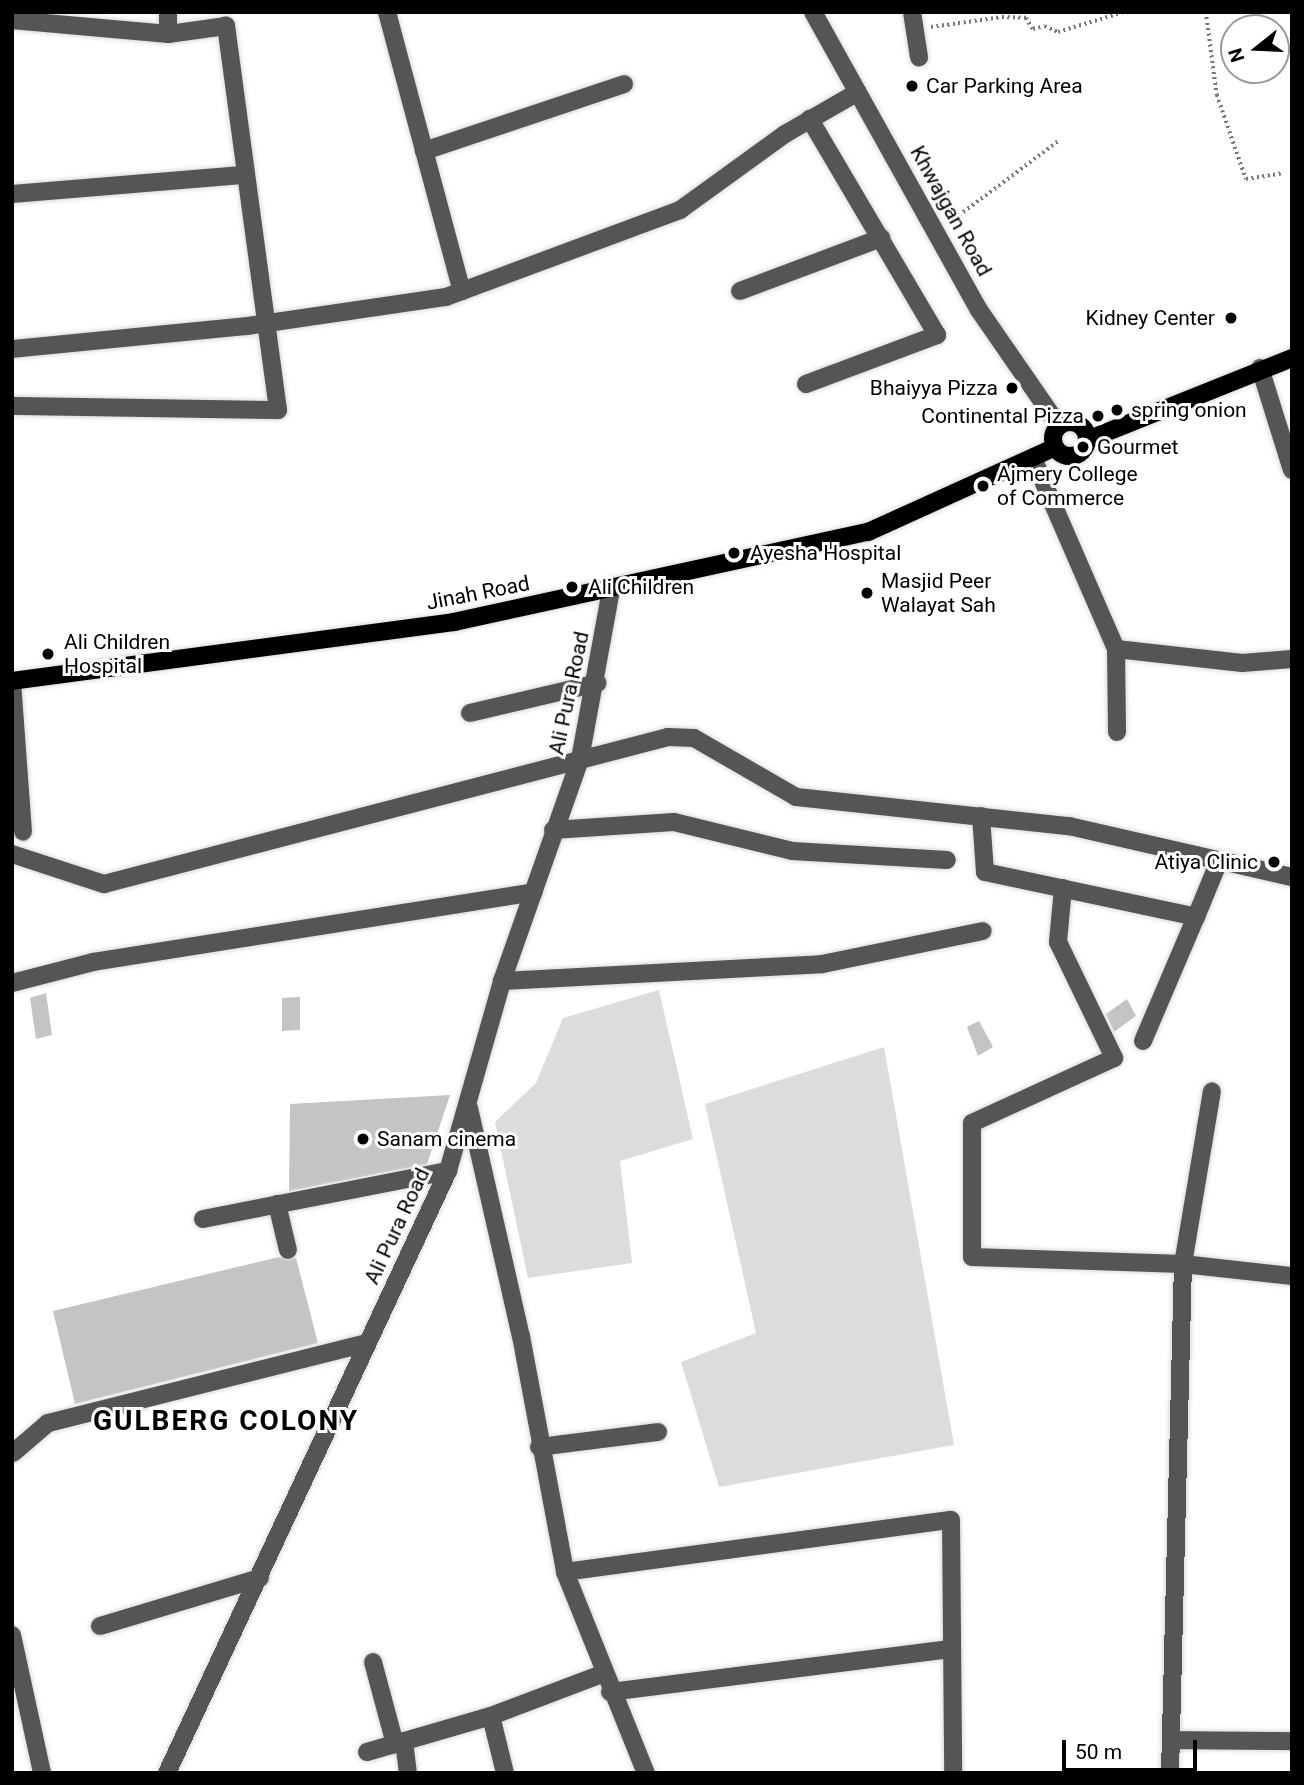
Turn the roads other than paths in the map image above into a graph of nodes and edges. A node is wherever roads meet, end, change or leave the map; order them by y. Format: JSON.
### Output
{"nodes":[{"id":1,"x":167,"y":12,"type":"edge"},
{"id":2,"x":387,"y":12,"type":"edge"},
{"id":3,"x":813,"y":12,"type":"edge"},
{"id":4,"x":12,"y":20,"type":"edge"},
{"id":5,"x":913,"y":20,"type":"edge"},
{"id":6,"x":168,"y":34,"type":"junction"},
{"id":7,"x":919,"y":57,"type":"dead end"},
{"id":8,"x":624,"y":84,"type":"dead end"},
{"id":9,"x":858,"y":92,"type":"junction"},
{"id":10,"x":810,"y":119,"type":"junction"},
{"id":11,"x":424,"y":151,"type":"junction"},
{"id":12,"x":245,"y":174,"type":"junction"},
{"id":13,"x":12,"y":194,"type":"edge"},
{"id":14,"x":881,"y":238,"type":"junction"},
{"id":15,"x":462,"y":291,"type":"junction"},
{"id":16,"x":740,"y":291,"type":"dead end"},
{"id":17,"x":265,"y":323,"type":"junction"},
{"id":18,"x":12,"y":349,"type":"edge"},
{"id":19,"x":1292,"y":358,"type":"edge"},
{"id":20,"x":1260,"y":368,"type":"junction"},
{"id":21,"x":806,"y":384,"type":"dead end"},
{"id":22,"x":12,"y":406,"type":"edge"},
{"id":23,"x":1059,"y":426,"type":"junction"},
{"id":24,"x":1087,"y":440,"type":"junction"},
{"id":25,"x":1055,"y":447,"type":"junction"},
{"id":26,"x":1033,"y":458,"type":"junction"},
{"id":27,"x":1292,"y":470,"type":"edge"},
{"id":28,"x":611,"y":590,"type":"junction"},
{"id":29,"x":1116,"y":649,"type":"junction"},
{"id":30,"x":1292,"y":659,"type":"edge"},
{"id":31,"x":13,"y":682,"type":"edge"},
{"id":32,"x":598,"y":683,"type":"junction"},
{"id":33,"x":470,"y":713,"type":"dead end"},
{"id":34,"x":1117,"y":732,"type":"dead end"},
{"id":35,"x":580,"y":760,"type":"junction"},
{"id":36,"x":981,"y":816,"type":"junction"},
{"id":37,"x":553,"y":830,"type":"junction"},
{"id":38,"x":23,"y":832,"type":"dead end"},
{"id":39,"x":12,"y":854,"type":"edge"},
{"id":40,"x":947,"y":860,"type":"dead end"},
{"id":41,"x":1219,"y":860,"type":"junction"},
{"id":42,"x":1292,"y":877,"type":"edge"},
{"id":43,"x":1063,"y":888,"type":"junction"},
{"id":44,"x":533,"y":892,"type":"junction"},
{"id":45,"x":1196,"y":917,"type":"junction"},
{"id":46,"x":983,"y":931,"type":"dead end"},
{"id":47,"x":502,"y":981,"type":"junction"},
{"id":48,"x":12,"y":983,"type":"edge"},
{"id":49,"x":1143,"y":1041,"type":"dead end"},
{"id":50,"x":1212,"y":1091,"type":"dead end"},
{"id":51,"x":469,"y":1108,"type":"junction"},
{"id":52,"x":448,"y":1171,"type":"junction"},
{"id":53,"x":277,"y":1204,"type":"junction"},
{"id":54,"x":203,"y":1219,"type":"dead end"},
{"id":55,"x":288,"y":1250,"type":"dead end"},
{"id":56,"x":1183,"y":1264,"type":"junction"},
{"id":57,"x":1292,"y":1276,"type":"edge"},
{"id":58,"x":366,"y":1343,"type":"junction"},
{"id":59,"x":658,"y":1432,"type":"dead end"},
{"id":60,"x":539,"y":1447,"type":"junction"},
{"id":61,"x":13,"y":1452,"type":"edge"},
{"id":62,"x":565,"y":1572,"type":"junction"},
{"id":63,"x":260,"y":1578,"type":"junction"},
{"id":64,"x":100,"y":1626,"type":"dead end"},
{"id":65,"x":12,"y":1635,"type":"edge"},
{"id":66,"x":949,"y":1649,"type":"junction"},
{"id":67,"x":373,"y":1662,"type":"dead end"},
{"id":68,"x":603,"y":1674,"type":"junction"},
{"id":69,"x":610,"y":1692,"type":"junction"},
{"id":70,"x":491,"y":1716,"type":"junction"},
{"id":71,"x":1171,"y":1740,"type":"junction"},
{"id":72,"x":1292,"y":1741,"type":"edge"},
{"id":73,"x":400,"y":1742,"type":"junction"},
{"id":74,"x":367,"y":1752,"type":"dead end"},
{"id":75,"x":42,"y":1773,"type":"edge"},
{"id":76,"x":167,"y":1773,"type":"edge"},
{"id":77,"x":408,"y":1773,"type":"edge"},
{"id":78,"x":505,"y":1773,"type":"edge"},
{"id":79,"x":646,"y":1773,"type":"edge"},
{"id":80,"x":953,"y":1773,"type":"edge"},
{"id":81,"x":1170,"y":1773,"type":"edge"}],
"edges":[{"from":1,"to":6,"type":"street"},
{"from":2,"to":11,"type":"street"},
{"from":3,"to":9,"type":"street","name":"Khwajgan Road"},
{"from":4,"to":6,"type":"street"},
{"from":5,"to":7,"type":"street"},
{"from":6,"to":12,"type":"street"},
{"from":8,"to":11,"type":"street"},
{"from":9,"to":10,"type":"street"},
{"from":9,"to":23,"type":"street","name":"Khwajgan Road"},
{"from":10,"to":14,"type":"street"},
{"from":10,"to":15,"type":"street"},
{"from":11,"to":15,"type":"street"},
{"from":12,"to":13,"type":"street"},
{"from":12,"to":17,"type":"street"},
{"from":14,"to":16,"type":"street"},
{"from":14,"to":21,"type":"street"},
{"from":15,"to":17,"type":"street"},
{"from":17,"to":18,"type":"street"},
{"from":17,"to":22,"type":"street"},
{"from":19,"to":20,"type":"main road"},
{"from":20,"to":24,"type":"main road"},
{"from":20,"to":27,"type":"street"},
{"from":23,"to":24,"type":"main road"},
{"from":23,"to":25,"type":"main road"},
{"from":24,"to":25,"type":"main road"},
{"from":25,"to":26,"type":"main road","name":"Jinah Road"},
{"from":26,"to":28,"type":"main road","name":"Jinah Road"},
{"from":26,"to":29,"type":"street"},
{"from":28,"to":31,"type":"main road","name":"Jinah Road"},
{"from":28,"to":32,"type":"street","name":"Ali Pura Road"},
{"from":29,"to":30,"type":"street"},
{"from":29,"to":34,"type":"street"},
{"from":31,"to":38,"type":"street"},
{"from":32,"to":33,"type":"street"},
{"from":32,"to":35,"type":"street","name":"Ali Pura Road"},
{"from":35,"to":36,"type":"street"},
{"from":35,"to":37,"type":"street","name":"Ali Pura Road"},
{"from":35,"to":39,"type":"street"},
{"from":36,"to":41,"type":"street"},
{"from":36,"to":43,"type":"street"},
{"from":37,"to":40,"type":"street"},
{"from":37,"to":44,"type":"street","name":"Ali Pura Road"},
{"from":41,"to":42,"type":"street"},
{"from":41,"to":45,"type":"street"},
{"from":43,"to":45,"type":"street"},
{"from":43,"to":56,"type":"street"},
{"from":44,"to":47,"type":"street","name":"Ali Pura Road"},
{"from":44,"to":48,"type":"street"},
{"from":45,"to":49,"type":"street"},
{"from":46,"to":47,"type":"street"},
{"from":47,"to":51,"type":"street","name":"Ali Pura Road"},
{"from":50,"to":56,"type":"street"},
{"from":51,"to":52,"type":"street","name":"Ali Pura Road"},
{"from":51,"to":60,"type":"street"},
{"from":52,"to":53,"type":"street"},
{"from":52,"to":58,"type":"street","name":"Ali Pura Road"},
{"from":53,"to":54,"type":"street"},
{"from":53,"to":55,"type":"street"},
{"from":56,"to":57,"type":"street"},
{"from":56,"to":71,"type":"street"},
{"from":58,"to":61,"type":"street"},
{"from":58,"to":63,"type":"street","name":"Ali Pura Road"},
{"from":59,"to":60,"type":"street"},
{"from":60,"to":62,"type":"street"},
{"from":62,"to":66,"type":"street"},
{"from":62,"to":68,"type":"street"},
{"from":63,"to":64,"type":"street"},
{"from":63,"to":76,"type":"street","name":"Ali Pura Road"},
{"from":65,"to":75,"type":"street"},
{"from":66,"to":69,"type":"street"},
{"from":66,"to":80,"type":"street"},
{"from":67,"to":73,"type":"street"},
{"from":68,"to":69,"type":"street"},
{"from":68,"to":70,"type":"street"},
{"from":69,"to":79,"type":"street"},
{"from":70,"to":73,"type":"street"},
{"from":70,"to":78,"type":"street"},
{"from":71,"to":72,"type":"street"},
{"from":71,"to":81,"type":"street"},
{"from":73,"to":74,"type":"street"},
{"from":73,"to":77,"type":"street"}]}
